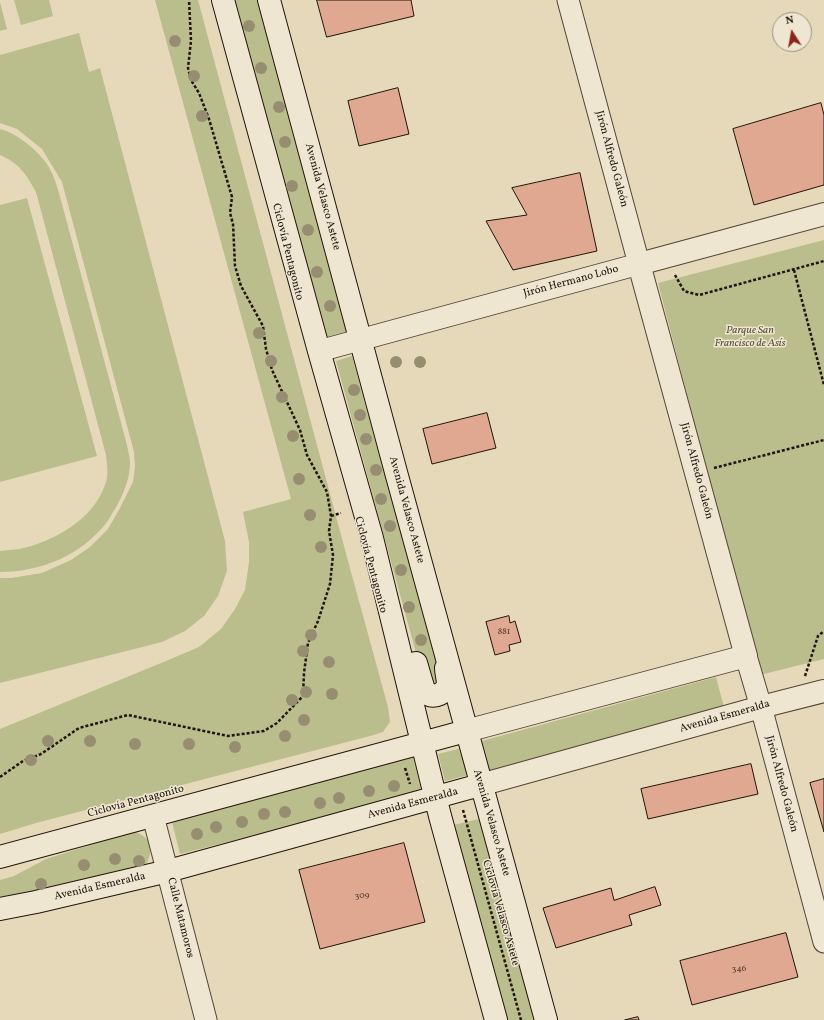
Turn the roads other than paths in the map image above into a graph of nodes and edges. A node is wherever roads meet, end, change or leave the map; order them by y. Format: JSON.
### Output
{"nodes":[{"id":1,"x":223,"y":0,"type":"edge"},
{"id":2,"x":269,"y":0,"type":"edge"},
{"id":3,"x":568,"y":0,"type":"edge"},
{"id":4,"x":824,"y":214,"type":"edge"},
{"id":5,"x":640,"y":264,"type":"junction"},
{"id":6,"x":360,"y":340,"type":"junction"},
{"id":7,"x":319,"y":350,"type":"junction"},
{"id":8,"x":372,"y":538,"type":"junction"},
{"id":9,"x":441,"y":637,"type":"junction"},
{"id":10,"x":746,"y":656,"type":"junction"},
{"id":11,"x":824,"y":691,"type":"edge"},
{"id":12,"x":761,"y":707,"type":"junction"},
{"id":13,"x":466,"y":732,"type":"junction"},
{"id":14,"x":422,"y":743,"type":"junction"},
{"id":15,"x":480,"y":785,"type":"junction"},
{"id":16,"x":436,"y":798,"type":"junction"},
{"id":17,"x":153,"y":816,"type":"junction"},
{"id":18,"x":0,"y":857,"type":"edge"},
{"id":19,"x":168,"y":871,"type":"junction"},
{"id":20,"x":0,"y":909,"type":"edge"},
{"id":21,"x":824,"y":939,"type":"edge"},
{"id":22,"x":206,"y":1020,"type":"edge"},
{"id":23,"x":496,"y":1020,"type":"edge"},
{"id":24,"x":546,"y":1020,"type":"edge"}],
"edges":[{"from":1,"to":7,"type":"main road"},
{"from":2,"to":6,"type":"main road","name":"Avenida Velasco Astete"},
{"from":3,"to":5,"type":"street","name":"Jirón Alfredo Galeón"},
{"from":4,"to":5,"type":"main road","name":"Jirón Hermano Lobo"},
{"from":5,"to":6,"type":"street","name":"Jirón Hermano Lobo"},
{"from":5,"to":10,"type":"main road","name":"Jirón Alfredo Galeón"},
{"from":6,"to":7,"type":"street","name":"Jirón Hermano Lobo"},
{"from":6,"to":9,"type":"main road","name":"Avenida Velasco Astete"},
{"from":7,"to":8,"type":"main road"},
{"from":8,"to":9,"type":"main road"},
{"from":8,"to":14,"type":"main road"},
{"from":9,"to":13,"type":"main road","name":"Avenida Velasco Astete"},
{"from":10,"to":12,"type":"street","name":"Jirón Alfredo Galeón"},
{"from":10,"to":13,"type":"main road"},
{"from":11,"to":12,"type":"main road","name":"Avenida Esmeralda"},
{"from":12,"to":15,"type":"main road","name":"Avenida Esmeralda"},
{"from":12,"to":21,"type":"street","name":"Jirón Alfredo Galeón"},
{"from":13,"to":14,"type":"main road"},
{"from":13,"to":15,"type":"main road","name":"Avenida Velasco Astete"},
{"from":14,"to":16,"type":"main road"},
{"from":14,"to":17,"type":"main road"},
{"from":15,"to":16,"type":"main road","name":"Avenida Esmeralda"},
{"from":15,"to":24,"type":"main road","name":"Avenida Velasco Astete"},
{"from":16,"to":19,"type":"main road","name":"Avenida Esmeralda"},
{"from":16,"to":23,"type":"main road"},
{"from":17,"to":18,"type":"main road"},
{"from":17,"to":19,"type":"street","name":"Calle Matamoros"},
{"from":19,"to":20,"type":"main road","name":"Avenida Esmeralda"},
{"from":19,"to":22,"type":"street","name":"Calle Matamoros"}]}
